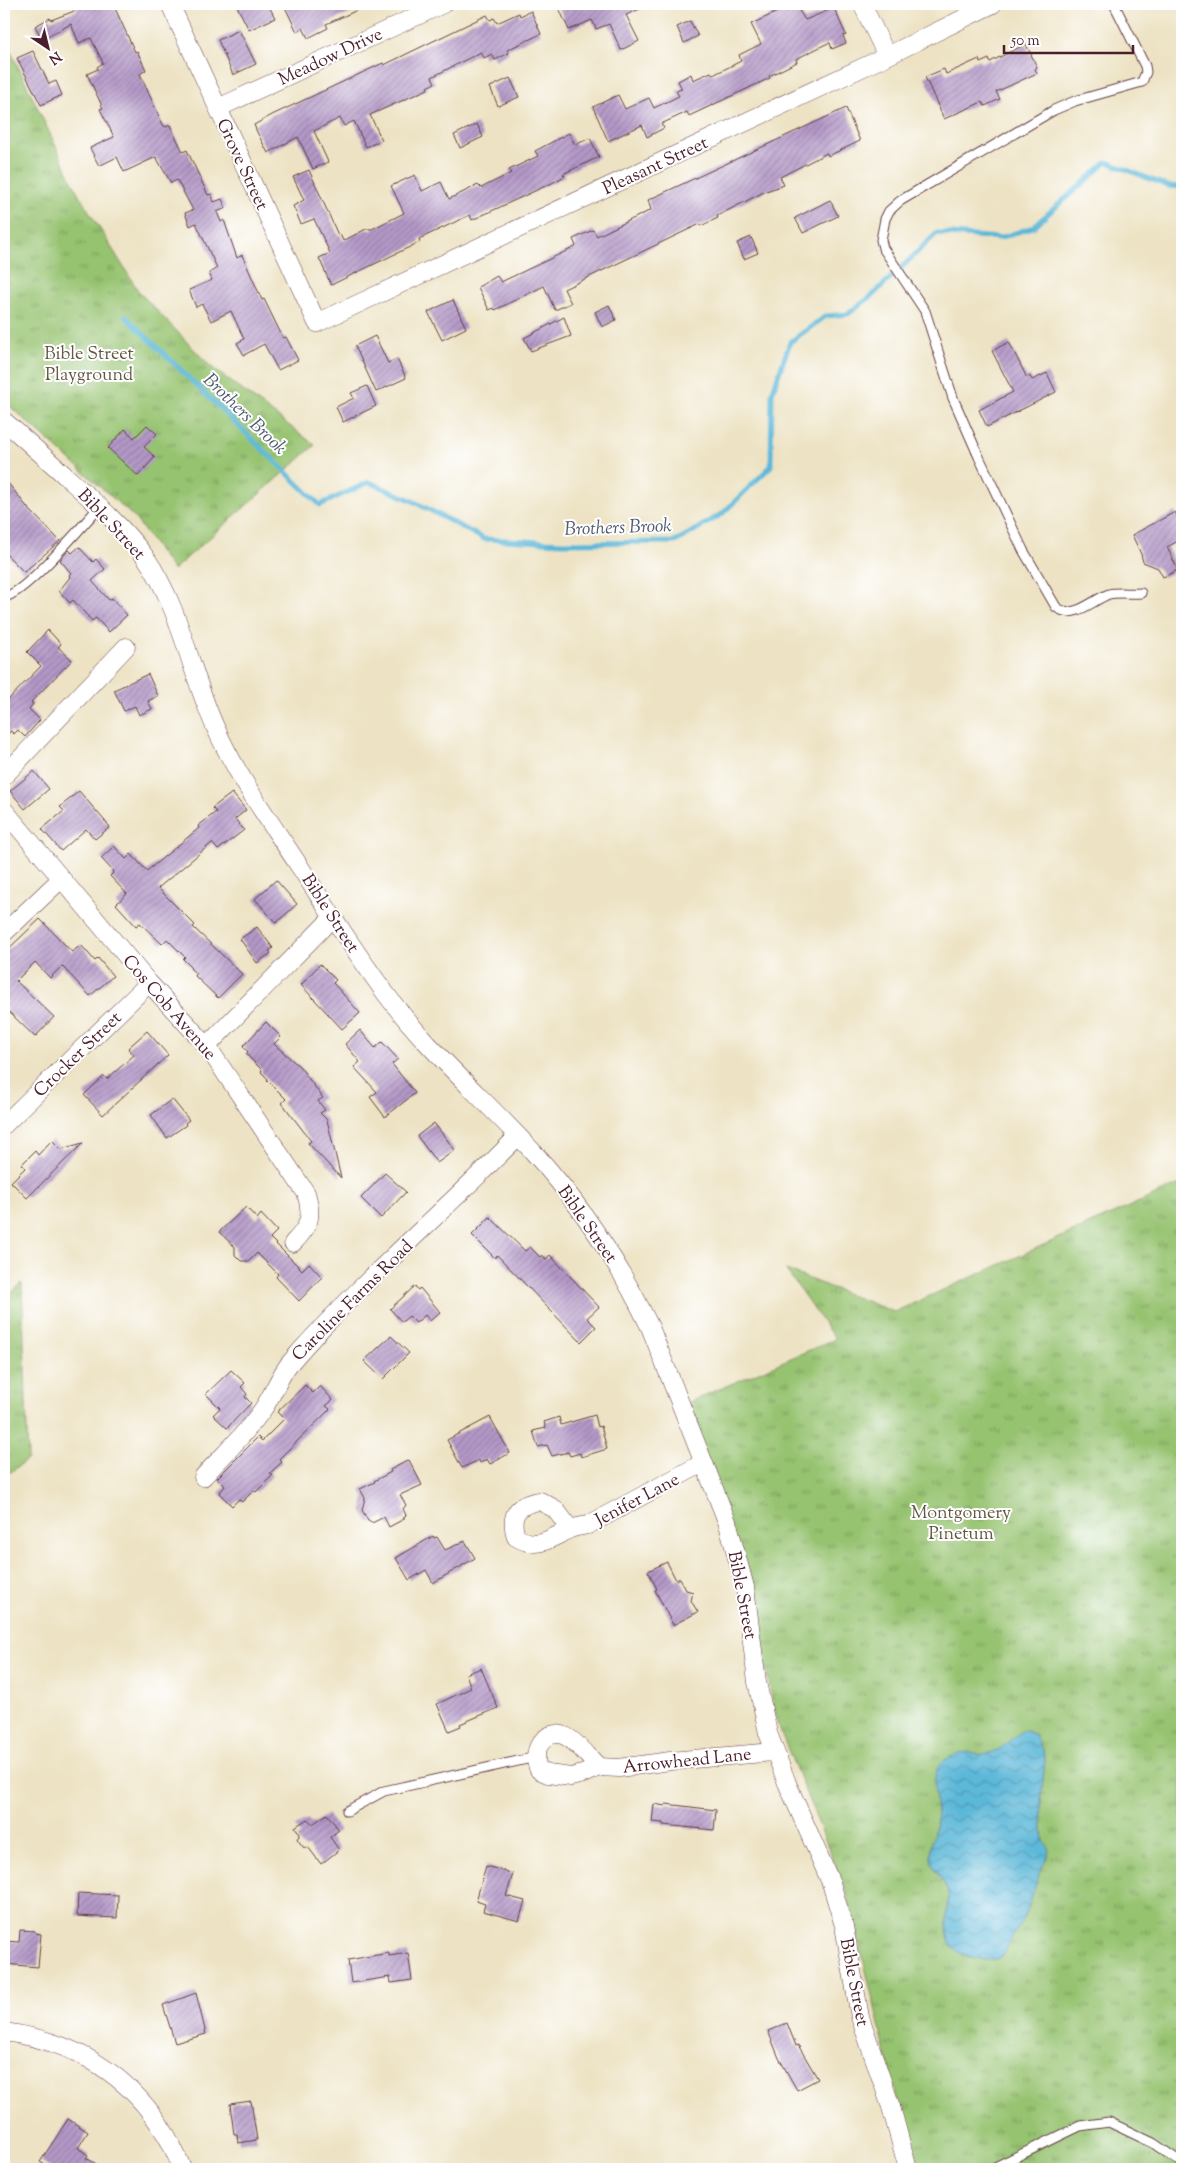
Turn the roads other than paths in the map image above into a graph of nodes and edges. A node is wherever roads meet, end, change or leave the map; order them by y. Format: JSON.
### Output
{"nodes":[{"id":1,"x":170,"y":4,"type":"edge"},
{"id":2,"x":443,"y":4,"type":"edge"},
{"id":3,"x":862,"y":4,"type":"edge"},
{"id":4,"x":993,"y":4,"type":"edge"},
{"id":5,"x":1114,"y":4,"type":"edge"},
{"id":6,"x":887,"y":56,"type":"junction"},
{"id":7,"x":218,"y":108,"type":"junction"},
{"id":8,"x":317,"y":323,"type":"joint"},
{"id":9,"x":4,"y":421,"type":"edge"},
{"id":10,"x":99,"y":507,"type":"junction"},
{"id":11,"x":1141,"y":593,"type":"dead end"},
{"id":12,"x":4,"y":597,"type":"edge"},
{"id":13,"x":126,"y":647,"type":"dead end"},
{"id":14,"x":4,"y":776,"type":"edge"},
{"id":15,"x":4,"y":810,"type":"edge"},
{"id":16,"x":61,"y":879,"type":"junction"},
{"id":17,"x":334,"y":917,"type":"junction"},
{"id":18,"x":4,"y":933,"type":"edge"},
{"id":19,"x":149,"y":984,"type":"junction"},
{"id":20,"x":207,"y":1046,"type":"junction"},
{"id":21,"x":4,"y":1125,"type":"edge"},
{"id":22,"x":518,"y":1136,"type":"junction"},
{"id":23,"x":293,"y":1243,"type":"dead end"},
{"id":24,"x":703,"y":1463,"type":"junction"},
{"id":25,"x":203,"y":1477,"type":"dead end"},
{"id":26,"x":570,"y":1529,"type":"dead end"},
{"id":27,"x":774,"y":1752,"type":"junction"},
{"id":28,"x":536,"y":1757,"type":"junction"},
{"id":29,"x":599,"y":1767,"type":"junction"},
{"id":30,"x":347,"y":1811,"type":"dead end"},
{"id":31,"x":4,"y":2032,"type":"edge"},
{"id":32,"x":1182,"y":2163,"type":"edge"},
{"id":33,"x":183,"y":2169,"type":"edge"},
{"id":34,"x":908,"y":2169,"type":"edge"},
{"id":35,"x":991,"y":2169,"type":"edge"}],
"edges":[{"from":1,"to":7,"type":"street","name":"Grove Street"},
{"from":2,"to":7,"type":"street","name":"Meadow Drive"},
{"from":3,"to":6,"type":"street"},
{"from":4,"to":6,"type":"street","name":"Pleasant Street"},
{"from":5,"to":11,"type":"lane"},
{"from":6,"to":8,"type":"street","name":"Pleasant Street"},
{"from":7,"to":8,"type":"street","name":"Grove Street"},
{"from":9,"to":10,"type":"street","name":"Bible Street"},
{"from":10,"to":12,"type":"lane"},
{"from":10,"to":17,"type":"street","name":"Bible Street"},
{"from":13,"to":14,"type":"street"},
{"from":15,"to":16,"type":"street","name":"Cos Cob Avenue"},
{"from":16,"to":18,"type":"street"},
{"from":16,"to":19,"type":"street","name":"Cos Cob Avenue"},
{"from":17,"to":20,"type":"street"},
{"from":17,"to":22,"type":"street","name":"Bible Street"},
{"from":19,"to":20,"type":"street","name":"Cos Cob Avenue"},
{"from":19,"to":21,"type":"street","name":"Crocker Street"},
{"from":20,"to":23,"type":"street","name":"Cos Cob Avenue"},
{"from":22,"to":24,"type":"street","name":"Bible Street"},
{"from":22,"to":25,"type":"street","name":"Caroline Farms Road"},
{"from":24,"to":26,"type":"street","name":"Jenifer Lane"},
{"from":24,"to":27,"type":"street","name":"Bible Street"},
{"from":27,"to":29,"type":"street","name":"Arrowhead Lane"},
{"from":27,"to":34,"type":"street","name":"Bible Street"},
{"from":28,"to":29,"type":"street","name":"Arrowhead Lane"},
{"from":28,"to":29,"type":"street","name":"Arrowhead Lane"},
{"from":28,"to":30,"type":"lane"},
{"from":31,"to":33,"type":"street"},
{"from":32,"to":35,"type":"lane"}]}
